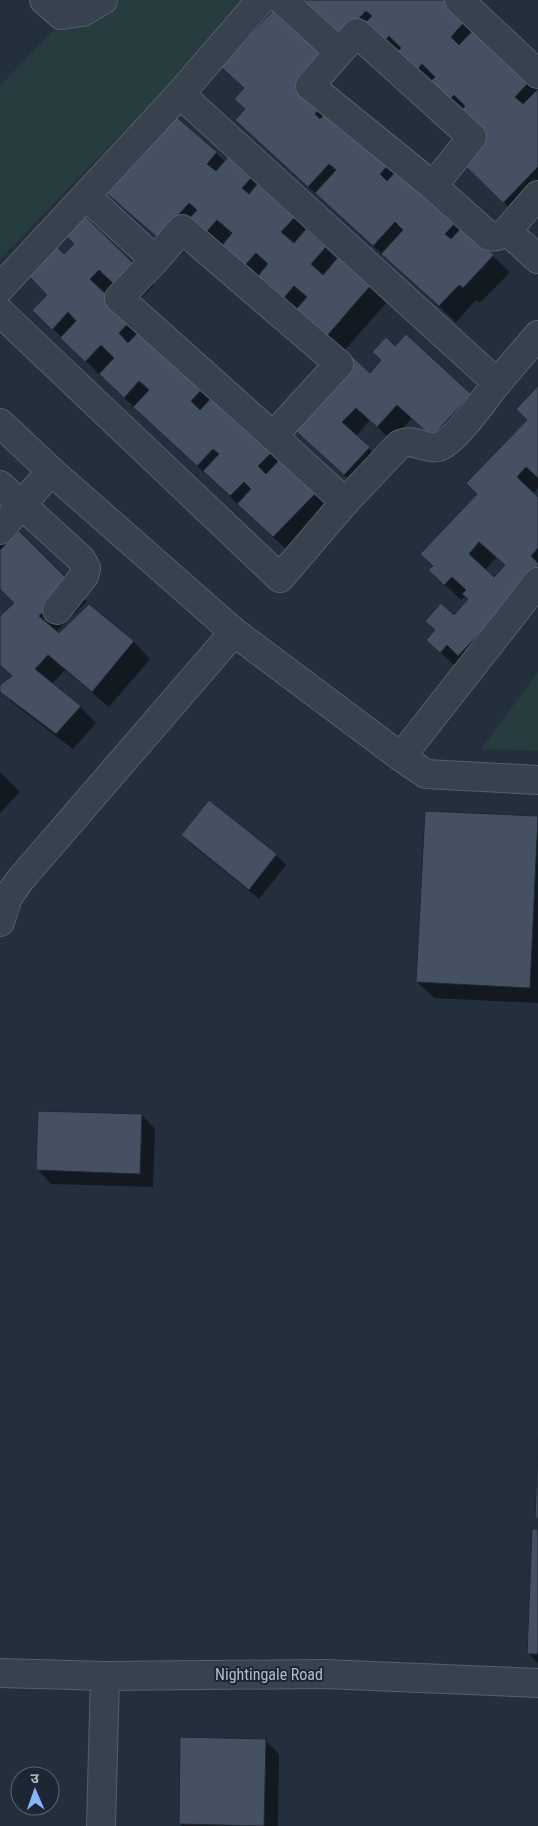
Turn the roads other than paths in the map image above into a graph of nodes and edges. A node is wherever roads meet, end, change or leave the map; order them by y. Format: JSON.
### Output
{"nodes":[{"id":1,"x":44,"y":0,"type":"edge"},
{"id":2,"x":103,"y":0,"type":"edge"},
{"id":3,"x":261,"y":0,"type":"edge"},
{"id":4,"x":282,"y":0,"type":"edge"},
{"id":5,"x":459,"y":0,"type":"edge"},
{"id":6,"x":339,"y":52,"type":"junction"},
{"id":7,"x":538,"y":74,"type":"edge"},
{"id":8,"x":180,"y":94,"type":"junction"},
{"id":9,"x":433,"y":186,"type":"junction"},
{"id":10,"x":538,"y":195,"type":"edge"},
{"id":11,"x":86,"y":196,"type":"junction"},
{"id":12,"x":508,"y":231,"type":"junction"},
{"id":13,"x":538,"y":259,"type":"edge"},
{"id":14,"x":155,"y":260,"type":"junction"},
{"id":15,"x":0,"y":288,"type":"edge"},
{"id":16,"x":0,"y":312,"type":"edge"},
{"id":17,"x":538,"y":335,"type":"edge"},
{"id":18,"x":497,"y":383,"type":"junction"},
{"id":19,"x":0,"y":423,"type":"edge"},
{"id":20,"x":273,"y":436,"type":"junction"},
{"id":21,"x":51,"y":471,"type":"junction"},
{"id":22,"x":0,"y":485,"type":"edge"},
{"id":23,"x":345,"y":502,"type":"junction"},
{"id":24,"x":22,"y":504,"type":"junction"},
{"id":25,"x":0,"y":530,"type":"edge"},
{"id":26,"x":538,"y":582,"type":"edge"},
{"id":27,"x":57,"y":610,"type":"dead end"},
{"id":28,"x":234,"y":632,"type":"junction"},
{"id":29,"x":401,"y":757,"type":"junction"},
{"id":30,"x":538,"y":780,"type":"edge"},
{"id":31,"x":1,"y":914,"type":"edge"},
{"id":32,"x":0,"y":1673,"type":"edge"},
{"id":33,"x":106,"y":1676,"type":"junction"},
{"id":34,"x":538,"y":1683,"type":"edge"},
{"id":35,"x":101,"y":1826,"type":"edge"}],
"edges":[{"from":1,"to":2,"type":"street"},
{"from":3,"to":8,"type":"street"},
{"from":4,"to":6,"type":"street"},
{"from":5,"to":7,"type":"street"},
{"from":6,"to":9,"type":"street"},
{"from":6,"to":9,"type":"street"},
{"from":8,"to":11,"type":"street"},
{"from":8,"to":18,"type":"street"},
{"from":9,"to":12,"type":"street"},
{"from":10,"to":12,"type":"street"},
{"from":11,"to":14,"type":"street"},
{"from":11,"to":15,"type":"street"},
{"from":12,"to":13,"type":"street"},
{"from":14,"to":20,"type":"street"},
{"from":14,"to":20,"type":"street"},
{"from":16,"to":23,"type":"street"},
{"from":17,"to":18,"type":"street"},
{"from":18,"to":23,"type":"street"},
{"from":19,"to":21,"type":"street"},
{"from":20,"to":23,"type":"street"},
{"from":21,"to":24,"type":"street"},
{"from":21,"to":28,"type":"street"},
{"from":22,"to":24,"type":"street"},
{"from":24,"to":25,"type":"street"},
{"from":24,"to":27,"type":"street"},
{"from":26,"to":29,"type":"street"},
{"from":28,"to":29,"type":"street"},
{"from":28,"to":31,"type":"street"},
{"from":29,"to":30,"type":"street"},
{"from":32,"to":33,"type":"street","name":"Nightingale Road"},
{"from":33,"to":34,"type":"street","name":"Nightingale Road"},
{"from":33,"to":35,"type":"street"}]}
